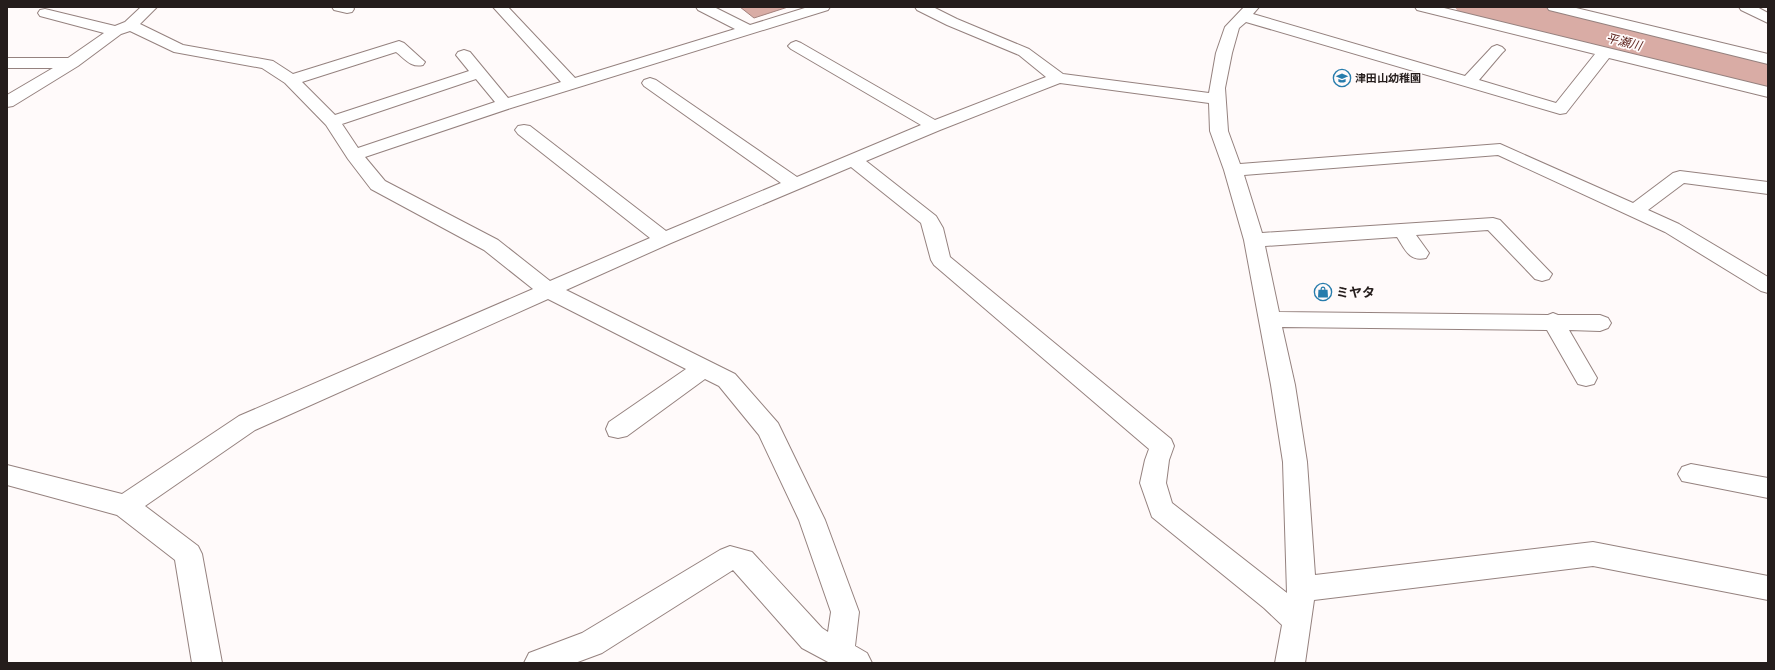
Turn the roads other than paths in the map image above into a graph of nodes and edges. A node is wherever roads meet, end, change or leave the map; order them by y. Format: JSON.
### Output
{"nodes":[{"id":1,"x":150,"y":7,"type":"edge"},
{"id":2,"x":500,"y":7,"type":"edge"},
{"id":3,"x":703,"y":7,"type":"edge"},
{"id":4,"x":823,"y":7,"type":"edge"},
{"id":5,"x":1422,"y":7,"type":"edge"},
{"id":6,"x":1554,"y":7,"type":"edge"},
{"id":7,"x":1746,"y":7,"type":"edge"},
{"id":8,"x":929,"y":8,"type":"edge"},
{"id":9,"x":1247,"y":12,"type":"edge"},
{"id":10,"x":45,"y":13,"type":"dead end"},
{"id":11,"x":1768,"y":19,"type":"edge"},
{"id":12,"x":123,"y":28,"type":"junction"},
{"id":13,"x":749,"y":30,"type":"junction"},
{"id":14,"x":796,"y":46,"type":"dead end"},
{"id":15,"x":1497,"y":50,"type":"dead end"},
{"id":16,"x":1605,"y":52,"type":"junction"},
{"id":17,"x":464,"y":55,"type":"dead end"},
{"id":18,"x":1768,"y":59,"type":"edge"},
{"id":19,"x":418,"y":62,"type":"dead end"},
{"id":20,"x":7,"y":63,"type":"edge"},
{"id":21,"x":72,"y":63,"type":"junction"},
{"id":22,"x":478,"y":73,"type":"junction"},
{"id":23,"x":1058,"y":78,"type":"junction"},
{"id":24,"x":291,"y":80,"type":"junction"},
{"id":25,"x":1469,"y":82,"type":"junction"},
{"id":26,"x":650,"y":83,"type":"dead end"},
{"id":27,"x":572,"y":84,"type":"junction"},
{"id":28,"x":1768,"y":92,"type":"edge"},
{"id":29,"x":1218,"y":99,"type":"junction"},
{"id":30,"x":7,"y":102,"type":"edge"},
{"id":31,"x":505,"y":104,"type":"junction"},
{"id":32,"x":332,"y":122,"type":"junction"},
{"id":33,"x":934,"y":126,"type":"junction"},
{"id":34,"x":524,"y":130,"type":"dead end"},
{"id":35,"x":354,"y":155,"type":"junction"},
{"id":36,"x":853,"y":160,"type":"junction"},
{"id":37,"x":1233,"y":170,"type":"junction"},
{"id":38,"x":795,"y":184,"type":"junction"},
{"id":39,"x":1768,"y":188,"type":"edge"},
{"id":40,"x":1634,"y":211,"type":"junction"},
{"id":41,"x":1402,"y":230,"type":"junction"},
{"id":42,"x":664,"y":239,"type":"junction"},
{"id":43,"x":1254,"y":240,"type":"junction"},
{"id":44,"x":1419,"y":253,"type":"dead end"},
{"id":45,"x":1542,"y":274,"type":"dead end"},
{"id":46,"x":1768,"y":286,"type":"edge"},
{"id":47,"x":548,"y":290,"type":"junction"},
{"id":48,"x":1270,"y":319,"type":"junction"},
{"id":49,"x":1553,"y":321,"type":"junction"},
{"id":50,"x":1600,"y":323,"type":"dead end"},
{"id":51,"x":702,"y":369,"type":"junction"},
{"id":52,"x":1586,"y":378,"type":"dead end"},
{"id":53,"x":618,"y":429,"type":"dead end"},
{"id":54,"x":1691,"y":474,"type":"dead end"},
{"id":55,"x":7,"y":475,"type":"edge"},
{"id":56,"x":1768,"y":488,"type":"edge"},
{"id":57,"x":125,"y":506,"type":"junction"},
{"id":58,"x":1768,"y":588,"type":"edge"},
{"id":59,"x":1302,"y":589,"type":"junction"},
{"id":60,"x":1297,"y":620,"type":"junction"},
{"id":61,"x":848,"y":658,"type":"edge"},
{"id":62,"x":207,"y":663,"type":"edge"},
{"id":63,"x":539,"y":663,"type":"edge"},
{"id":64,"x":1290,"y":663,"type":"edge"}],
"edges":[{"from":1,"to":12,"type":"street"},
{"from":2,"to":27,"type":"street"},
{"from":3,"to":13,"type":"street"},
{"from":4,"to":13,"type":"street"},
{"from":5,"to":16,"type":"street"},
{"from":6,"to":18,"type":"street"},
{"from":7,"to":11,"type":"street"},
{"from":8,"to":23,"type":"street"},
{"from":9,"to":25,"type":"street"},
{"from":9,"to":29,"type":"street"},
{"from":10,"to":12,"type":"street"},
{"from":12,"to":21,"type":"street"},
{"from":12,"to":24,"type":"street"},
{"from":13,"to":27,"type":"street"},
{"from":14,"to":33,"type":"street"},
{"from":15,"to":25,"type":"street"},
{"from":16,"to":25,"type":"street"},
{"from":16,"to":28,"type":"street"},
{"from":17,"to":22,"type":"street"},
{"from":19,"to":24,"type":"street"},
{"from":20,"to":21,"type":"street"},
{"from":21,"to":30,"type":"street"},
{"from":22,"to":31,"type":"street"},
{"from":22,"to":32,"type":"street"},
{"from":23,"to":29,"type":"street"},
{"from":23,"to":33,"type":"street"},
{"from":24,"to":32,"type":"street"},
{"from":26,"to":38,"type":"street"},
{"from":27,"to":31,"type":"street"},
{"from":29,"to":37,"type":"street"},
{"from":31,"to":35,"type":"street"},
{"from":32,"to":35,"type":"street"},
{"from":33,"to":36,"type":"street"},
{"from":34,"to":42,"type":"street"},
{"from":35,"to":47,"type":"street"},
{"from":36,"to":38,"type":"street"},
{"from":36,"to":60,"type":"street"},
{"from":37,"to":40,"type":"street"},
{"from":37,"to":43,"type":"street"},
{"from":38,"to":42,"type":"street"},
{"from":39,"to":40,"type":"street"},
{"from":40,"to":46,"type":"street"},
{"from":41,"to":43,"type":"street"},
{"from":41,"to":44,"type":"street"},
{"from":41,"to":45,"type":"street"},
{"from":42,"to":47,"type":"street"},
{"from":43,"to":48,"type":"street"},
{"from":47,"to":51,"type":"street"},
{"from":47,"to":57,"type":"street"},
{"from":48,"to":49,"type":"street"},
{"from":48,"to":59,"type":"street"},
{"from":49,"to":50,"type":"street"},
{"from":49,"to":52,"type":"street"},
{"from":51,"to":53,"type":"street"},
{"from":51,"to":61,"type":"street"},
{"from":54,"to":56,"type":"street"},
{"from":55,"to":57,"type":"street"},
{"from":57,"to":62,"type":"street"},
{"from":58,"to":59,"type":"street"},
{"from":59,"to":60,"type":"street"},
{"from":60,"to":64,"type":"street"},
{"from":61,"to":63,"type":"street"}]}
